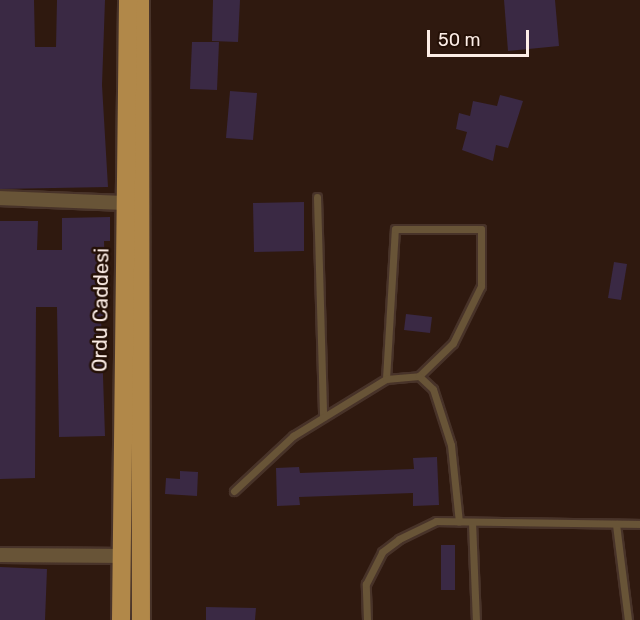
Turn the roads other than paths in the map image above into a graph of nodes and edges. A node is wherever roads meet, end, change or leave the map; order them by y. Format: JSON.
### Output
{"nodes":[{"id":1,"x":128,"y":0,"type":"edge"},
{"id":2,"x":140,"y":0,"type":"edge"},
{"id":3,"x":317,"y":197,"type":"dead end"},
{"id":4,"x":0,"y":198,"type":"edge"},
{"id":5,"x":124,"y":203,"type":"junction"},
{"id":6,"x":419,"y":376,"type":"junction"},
{"id":7,"x":386,"y":378,"type":"junction"},
{"id":8,"x":323,"y":417,"type":"junction"},
{"id":9,"x":234,"y":490,"type":"dead end"},
{"id":10,"x":459,"y":522,"type":"junction"},
{"id":11,"x":472,"y":522,"type":"junction"},
{"id":12,"x":616,"y":524,"type":"junction"},
{"id":13,"x":640,"y":524,"type":"edge"},
{"id":14,"x":0,"y":555,"type":"edge"},
{"id":15,"x":121,"y":556,"type":"junction"},
{"id":16,"x":121,"y":620,"type":"edge"},
{"id":17,"x":141,"y":620,"type":"edge"},
{"id":18,"x":367,"y":620,"type":"edge"},
{"id":19,"x":476,"y":620,"type":"edge"},
{"id":20,"x":628,"y":620,"type":"edge"}],
"edges":[{"from":1,"to":5,"type":"main road","name":"Ordu Caddesi"},
{"from":2,"to":17,"type":"main road","name":"Ordu Caddesi"},
{"from":3,"to":8,"type":"lane"},
{"from":4,"to":5,"type":"street"},
{"from":5,"to":15,"type":"main road","name":"Ordu Caddesi"},
{"from":6,"to":7,"type":"lane"},
{"from":6,"to":7,"type":"lane"},
{"from":6,"to":10,"type":"lane"},
{"from":7,"to":8,"type":"lane"},
{"from":8,"to":9,"type":"lane"},
{"from":10,"to":11,"type":"lane"},
{"from":10,"to":18,"type":"lane"},
{"from":11,"to":12,"type":"lane"},
{"from":11,"to":19,"type":"lane"},
{"from":12,"to":13,"type":"lane"},
{"from":12,"to":20,"type":"lane"},
{"from":14,"to":15,"type":"street"},
{"from":15,"to":16,"type":"main road","name":"Ordu Caddesi"}]}
